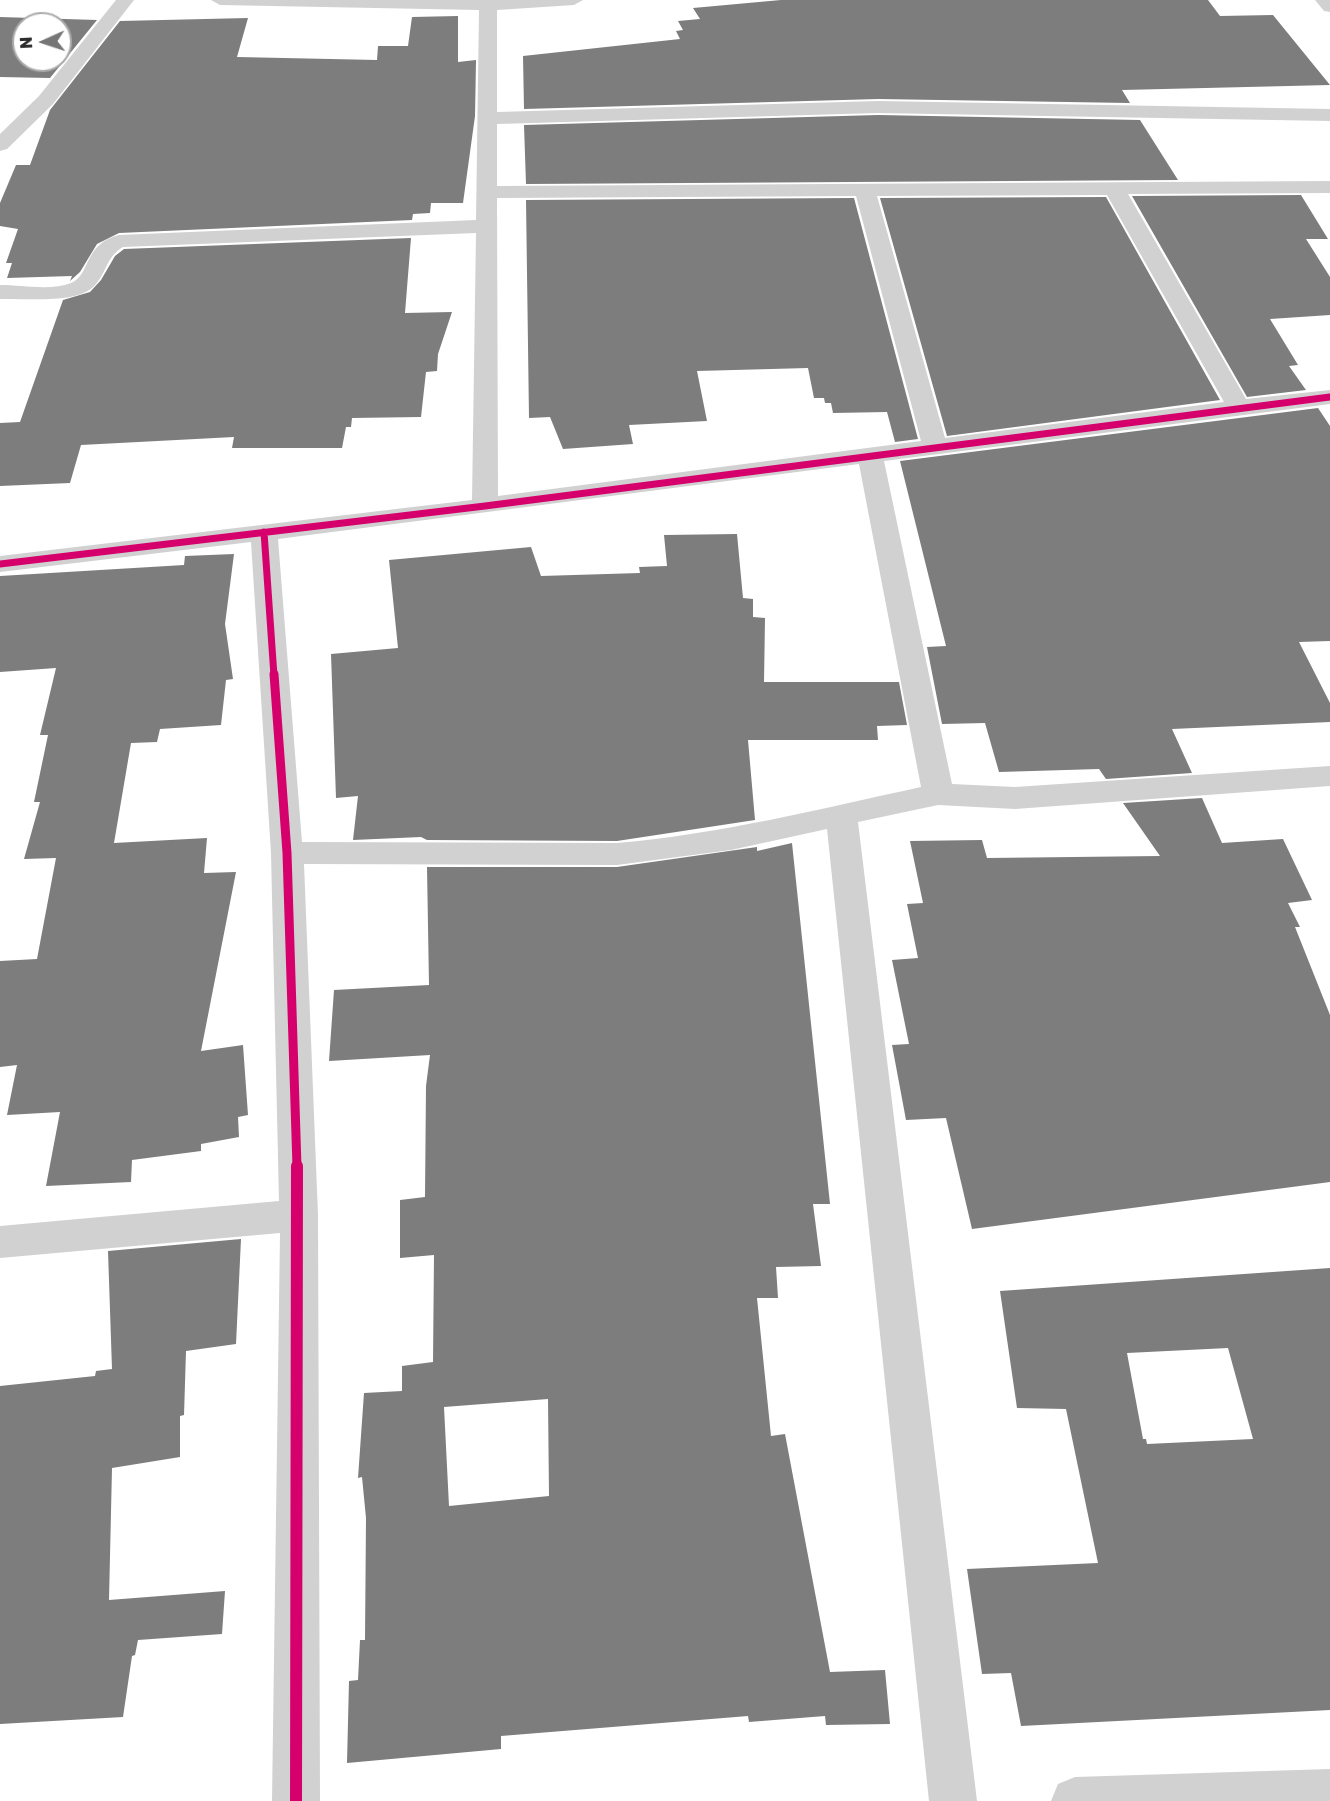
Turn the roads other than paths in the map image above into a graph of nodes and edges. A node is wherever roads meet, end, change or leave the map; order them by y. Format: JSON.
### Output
{"nodes":[{"id":1,"x":125,"y":0,"type":"edge"},
{"id":2,"x":220,"y":0,"type":"edge"},
{"id":3,"x":574,"y":0,"type":"edge"},
{"id":4,"x":1324,"y":0,"type":"edge"},
{"id":5,"x":280,"y":1,"type":"edge"},
{"id":6,"x":488,"y":3,"type":"edge"},
{"id":7,"x":1330,"y":7,"type":"edge"},
{"id":8,"x":1330,"y":115,"type":"edge"},
{"id":9,"x":489,"y":118,"type":"junction"},
{"id":10,"x":0,"y":145,"type":"edge"},
{"id":11,"x":1113,"y":187,"type":"junction"},
{"id":12,"x":1330,"y":187,"type":"edge"},
{"id":13,"x":865,"y":190,"type":"junction"},
{"id":14,"x":488,"y":192,"type":"junction"},
{"id":15,"x":485,"y":226,"type":"junction"},
{"id":16,"x":0,"y":292,"type":"edge"},
{"id":17,"x":1330,"y":398,"type":"edge"},
{"id":18,"x":1239,"y":406,"type":"junction"},
{"id":19,"x":935,"y":447,"type":"junction"},
{"id":20,"x":870,"y":456,"type":"junction"},
{"id":21,"x":485,"y":506,"type":"junction"},
{"id":22,"x":264,"y":531,"type":"junction"},
{"id":23,"x":0,"y":564,"type":"edge"},
{"id":24,"x":1330,"y":776,"type":"edge"},
{"id":25,"x":938,"y":794,"type":"junction"},
{"id":26,"x":842,"y":817,"type":"junction"},
{"id":27,"x":287,"y":853,"type":"junction"},
{"id":28,"x":300,"y":1215,"type":"junction"},
{"id":29,"x":0,"y":1242,"type":"edge"},
{"id":30,"x":1330,"y":1793,"type":"edge"},
{"id":31,"x":296,"y":1801,"type":"edge"},
{"id":32,"x":953,"y":1801,"type":"edge"},
{"id":33,"x":1075,"y":1801,"type":"edge"}],
"edges":[{"from":1,"to":10,"type":"street"},
{"from":2,"to":5,"type":"street"},
{"from":3,"to":6,"type":"street"},
{"from":4,"to":7,"type":"street"},
{"from":5,"to":6,"type":"street"},
{"from":6,"to":9,"type":"street"},
{"from":8,"to":9,"type":"street"},
{"from":9,"to":14,"type":"street"},
{"from":11,"to":12,"type":"street"},
{"from":11,"to":13,"type":"street"},
{"from":11,"to":18,"type":"street"},
{"from":13,"to":14,"type":"street"},
{"from":13,"to":19,"type":"street"},
{"from":14,"to":15,"type":"street"},
{"from":15,"to":16,"type":"street"},
{"from":15,"to":21,"type":"street"},
{"from":17,"to":18,"type":"street"},
{"from":18,"to":19,"type":"street"},
{"from":19,"to":20,"type":"street"},
{"from":20,"to":21,"type":"street"},
{"from":20,"to":25,"type":"street"},
{"from":21,"to":22,"type":"street"},
{"from":22,"to":23,"type":"street"},
{"from":22,"to":27,"type":"street"},
{"from":24,"to":25,"type":"street"},
{"from":25,"to":26,"type":"street"},
{"from":26,"to":27,"type":"street"},
{"from":26,"to":32,"type":"street"},
{"from":27,"to":28,"type":"street"},
{"from":28,"to":29,"type":"street"},
{"from":28,"to":31,"type":"street"},
{"from":30,"to":33,"type":"street"}]}
